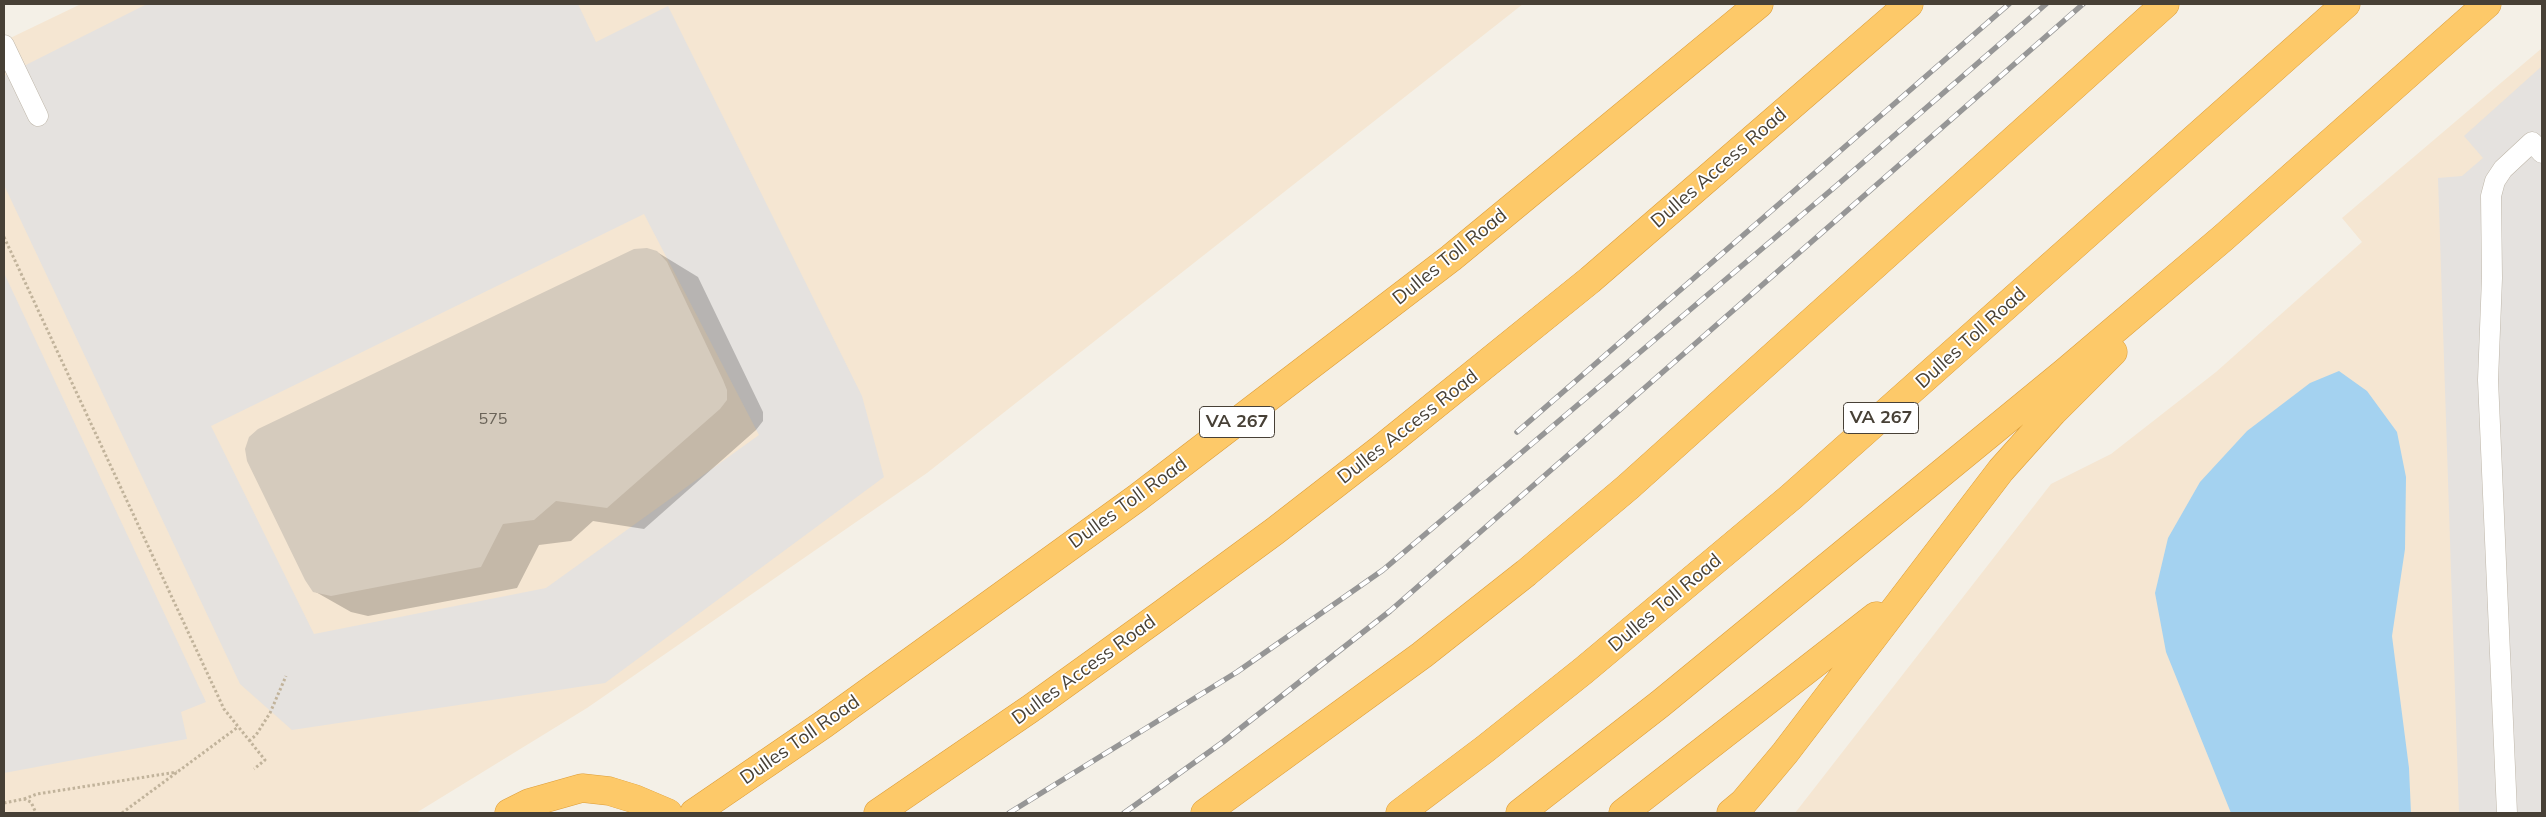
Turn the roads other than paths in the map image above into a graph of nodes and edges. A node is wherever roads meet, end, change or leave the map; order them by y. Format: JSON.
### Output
{"nodes":[{"id":1,"x":1759,"y":4,"type":"edge"},
{"id":2,"x":1909,"y":4,"type":"edge"},
{"id":3,"x":2165,"y":4,"type":"edge"},
{"id":4,"x":2346,"y":4,"type":"edge"},
{"id":5,"x":2487,"y":4,"type":"edge"},
{"id":6,"x":4,"y":45,"type":"edge"},
{"id":7,"x":38,"y":116,"type":"dead end"},
{"id":8,"x":2542,"y":153,"type":"edge"},
{"id":9,"x":2223,"y":238,"type":"junction"},
{"id":10,"x":1905,"y":594,"type":"junction"},
{"id":11,"x":509,"y":813,"type":"edge"},
{"id":12,"x":668,"y":813,"type":"edge"},
{"id":13,"x":694,"y":813,"type":"edge"},
{"id":14,"x":878,"y":813,"type":"edge"},
{"id":15,"x":1205,"y":813,"type":"edge"},
{"id":16,"x":1400,"y":813,"type":"edge"},
{"id":17,"x":1520,"y":813,"type":"edge"},
{"id":18,"x":1623,"y":813,"type":"edge"},
{"id":19,"x":1731,"y":813,"type":"edge"},
{"id":20,"x":2507,"y":813,"type":"edge"}],
"edges":[{"from":1,"to":13,"type":"highway","name":"Dulles Toll Road","number":"VA 267"},
{"from":2,"to":14,"type":"highway","name":"Dulles Access Road"},
{"from":3,"to":15,"type":"highway"},
{"from":4,"to":16,"type":"highway","name":"Dulles Toll Road","number":"VA 267"},
{"from":5,"to":9,"type":"highway"},
{"from":6,"to":7,"type":"lane"},
{"from":8,"to":20,"type":"lane"},
{"from":9,"to":10,"type":"highway"},
{"from":9,"to":17,"type":"highway"},
{"from":10,"to":18,"type":"highway"},
{"from":10,"to":19,"type":"highway"},
{"from":11,"to":12,"type":"highway"}]}
